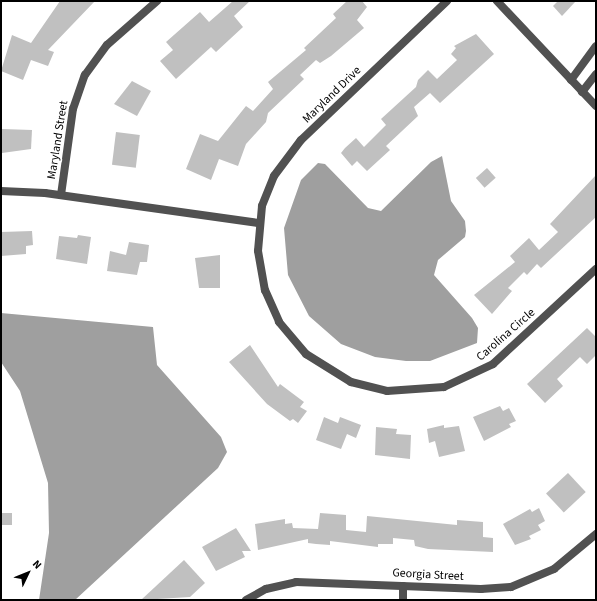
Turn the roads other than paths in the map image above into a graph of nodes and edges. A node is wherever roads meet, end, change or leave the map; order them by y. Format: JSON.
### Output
{"nodes":[{"id":1,"x":157,"y":1,"type":"edge"},
{"id":2,"x":447,"y":1,"type":"edge"},
{"id":3,"x":497,"y":1,"type":"edge"},
{"id":4,"x":596,"y":46,"type":"edge"},
{"id":5,"x":596,"y":74,"type":"edge"},
{"id":6,"x":571,"y":80,"type":"junction"},
{"id":7,"x":582,"y":92,"type":"junction"},
{"id":8,"x":596,"y":106,"type":"edge"},
{"id":9,"x":1,"y":191,"type":"edge"},
{"id":10,"x":61,"y":195,"type":"junction"},
{"id":11,"x":258,"y":223,"type":"junction"},
{"id":12,"x":596,"y":269,"type":"edge"},
{"id":13,"x":596,"y":534,"type":"edge"},
{"id":14,"x":403,"y":586,"type":"junction"},
{"id":15,"x":246,"y":600,"type":"edge"},
{"id":16,"x":403,"y":600,"type":"edge"}],
"edges":[{"from":1,"to":10,"type":"street","name":"Maryland Street"},
{"from":2,"to":11,"type":"street","name":"Maryland Drive"},
{"from":3,"to":6,"type":"street"},
{"from":4,"to":6,"type":"street"},
{"from":5,"to":7,"type":"street"},
{"from":6,"to":7,"type":"street"},
{"from":7,"to":8,"type":"street"},
{"from":9,"to":10,"type":"street","name":"Maryland Street"},
{"from":10,"to":11,"type":"street","name":"Maryland Street"},
{"from":11,"to":12,"type":"street","name":"Carolina Circle"},
{"from":13,"to":14,"type":"street","name":"Georgia Street"},
{"from":14,"to":15,"type":"street","name":"Georgia Street"},
{"from":14,"to":16,"type":"street"}]}
